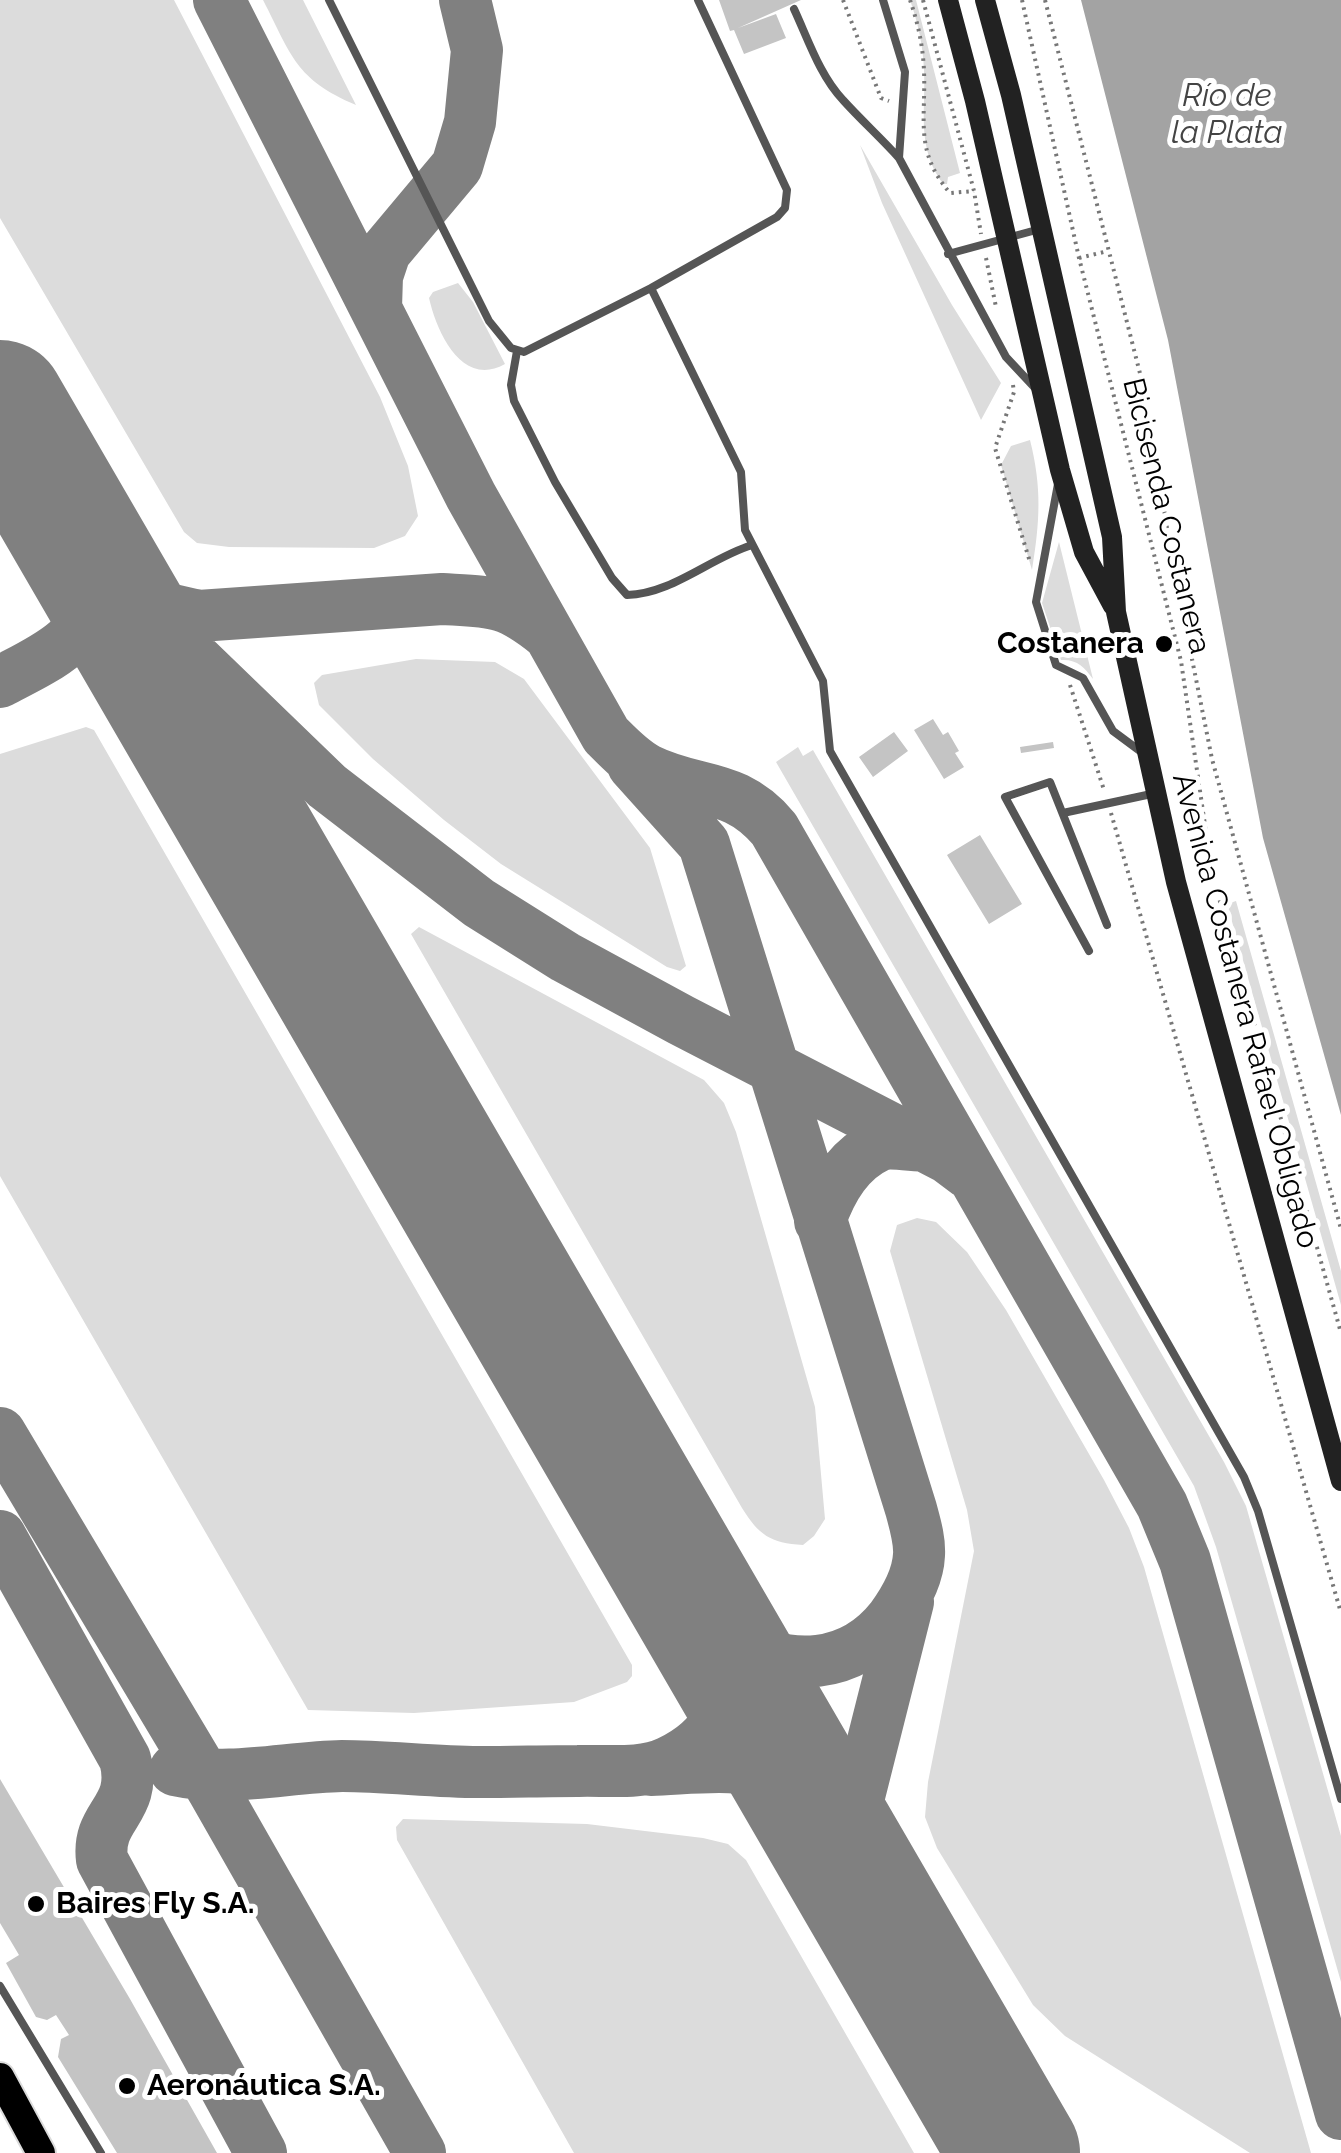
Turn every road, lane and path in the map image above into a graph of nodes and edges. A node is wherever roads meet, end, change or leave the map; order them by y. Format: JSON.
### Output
{"nodes":[{"id":1,"x":330,"y":0,"type":"edge"},
{"id":2,"x":698,"y":0,"type":"edge"},
{"id":3,"x":843,"y":0,"type":"edge"},
{"id":4,"x":883,"y":0,"type":"edge"},
{"id":5,"x":910,"y":0,"type":"edge"},
{"id":6,"x":948,"y":0,"type":"edge"},
{"id":7,"x":986,"y":0,"type":"edge"},
{"id":8,"x":1022,"y":0,"type":"edge"},
{"id":9,"x":1045,"y":0,"type":"edge"},
{"id":10,"x":794,"y":9,"type":"dead end"},
{"id":11,"x":905,"y":107,"type":"junction"},
{"id":12,"x":899,"y":158,"type":"junction"},
{"id":13,"x":974,"y":191,"type":"dead end"},
{"id":14,"x":1042,"y":228,"type":"junction"},
{"id":15,"x":1006,"y":238,"type":"junction"},
{"id":16,"x":1110,"y":251,"type":"junction"},
{"id":17,"x":948,"y":254,"type":"junction"},
{"id":18,"x":1079,"y":258,"type":"junction"},
{"id":19,"x":651,"y":288,"type":"junction"},
{"id":20,"x":518,"y":351,"type":"junction"},
{"id":21,"x":1041,"y":396,"type":"junction"},
{"id":22,"x":1060,"y":470,"type":"junction"},
{"id":23,"x":752,"y":545,"type":"junction"},
{"id":24,"x":1116,"y":612,"type":"junction"},
{"id":25,"x":1065,"y":671,"type":"junction"},
{"id":26,"x":1147,"y":756,"type":"junction"},
{"id":27,"x":1156,"y":794,"type":"junction"},
{"id":28,"x":1108,"y":804,"type":"junction"},
{"id":29,"x":1062,"y":812,"type":"junction"},
{"id":30,"x":1107,"y":925,"type":"dead end"},
{"id":31,"x":1090,"y":951,"type":"dead end"},
{"id":32,"x":1341,"y":1229,"type":"edge"},
{"id":33,"x":1341,"y":1333,"type":"edge"},
{"id":34,"x":1341,"y":1481,"type":"edge"},
{"id":35,"x":1341,"y":1612,"type":"edge"},
{"id":36,"x":1341,"y":1800,"type":"edge"},
{"id":37,"x":0,"y":1986,"type":"edge"},
{"id":38,"x":0,"y":2077,"type":"edge"},
{"id":39,"x":41,"y":2153,"type":"edge"},
{"id":40,"x":101,"y":2153,"type":"edge"}],
"edges":[{"from":1,"to":20,"type":"lane"},
{"from":2,"to":19,"type":"lane"},
{"from":3,"to":11,"type":"path"},
{"from":4,"to":11,"type":"lane"},
{"from":5,"to":13,"type":"path"},
{"from":6,"to":15,"type":"main road","name":"Avenida Costanera Rafael Obligado"},
{"from":7,"to":14,"type":"main road","name":"Avenida Costanera Rafael Obligado"},
{"from":8,"to":18,"type":"path","name":"Bicisenda Costanera"},
{"from":9,"to":16,"type":"path"},
{"from":10,"to":12,"type":"lane"},
{"from":11,"to":12,"type":"lane"},
{"from":12,"to":17,"type":"lane"},
{"from":14,"to":15,"type":"lane"},
{"from":14,"to":24,"type":"main road","name":"Avenida Costanera Rafael Obligado"},
{"from":15,"to":17,"type":"lane"},
{"from":15,"to":21,"type":"main road","name":"Avenida Costanera Rafael Obligado"},
{"from":16,"to":18,"type":"path"},
{"from":16,"to":32,"type":"path"},
{"from":17,"to":21,"type":"lane"},
{"from":18,"to":33,"type":"path","name":"Bicisenda Costanera"},
{"from":19,"to":20,"type":"lane"},
{"from":19,"to":23,"type":"lane"},
{"from":20,"to":23,"type":"lane"},
{"from":21,"to":22,"type":"main road","name":"Avenida Costanera Rafael Obligado"},
{"from":22,"to":24,"type":"main road","name":"Avenida Costanera Rafael Obligado"},
{"from":22,"to":25,"type":"lane"},
{"from":23,"to":36,"type":"lane"},
{"from":24,"to":26,"type":"main road","name":"Avenida Costanera Rafael Obligado"},
{"from":25,"to":26,"type":"lane"},
{"from":25,"to":28,"type":"path"},
{"from":26,"to":27,"type":"main road","name":"Avenida Costanera Rafael Obligado"},
{"from":27,"to":28,"type":"lane"},
{"from":27,"to":34,"type":"main road","name":"Avenida Costanera Rafael Obligado"},
{"from":28,"to":29,"type":"lane"},
{"from":28,"to":35,"type":"path"},
{"from":29,"to":30,"type":"lane"},
{"from":29,"to":31,"type":"lane"},
{"from":37,"to":40,"type":"lane"},
{"from":38,"to":39,"type":"highway"}]}
